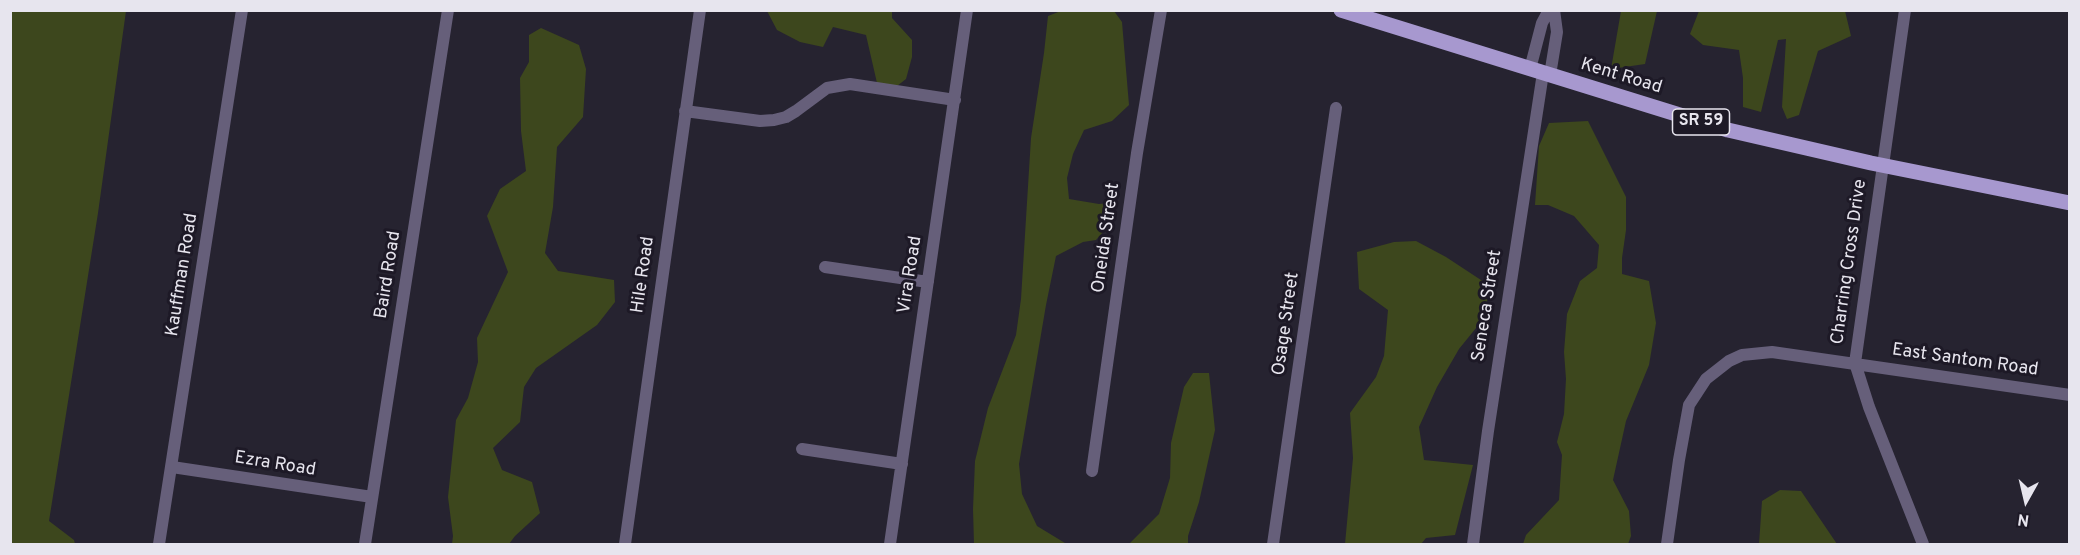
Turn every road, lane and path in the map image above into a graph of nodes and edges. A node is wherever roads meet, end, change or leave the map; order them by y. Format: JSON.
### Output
{"nodes":[{"id":1,"x":242,"y":10,"type":"edge"},
{"id":2,"x":448,"y":10,"type":"edge"},
{"id":3,"x":700,"y":10,"type":"edge"},
{"id":4,"x":968,"y":10,"type":"edge"},
{"id":5,"x":1161,"y":10,"type":"edge"},
{"id":6,"x":1341,"y":10,"type":"edge"},
{"id":7,"x":1549,"y":10,"type":"edge"},
{"id":8,"x":1554,"y":10,"type":"edge"},
{"id":9,"x":1905,"y":10,"type":"edge"},
{"id":10,"x":1541,"y":72,"type":"junction"},
{"id":11,"x":955,"y":100,"type":"junction"},
{"id":12,"x":1336,"y":108,"type":"dead end"},
{"id":13,"x":685,"y":111,"type":"junction"},
{"id":14,"x":1882,"y":165,"type":"junction"},
{"id":15,"x":2070,"y":202,"type":"edge"},
{"id":16,"x":825,"y":267,"type":"dead end"},
{"id":17,"x":928,"y":282,"type":"junction"},
{"id":18,"x":1855,"y":363,"type":"junction"},
{"id":19,"x":2070,"y":395,"type":"edge"},
{"id":20,"x":802,"y":449,"type":"dead end"},
{"id":21,"x":902,"y":464,"type":"junction"},
{"id":22,"x":172,"y":467,"type":"junction"},
{"id":23,"x":1092,"y":471,"type":"dead end"},
{"id":24,"x":372,"y":497,"type":"junction"},
{"id":25,"x":159,"y":544,"type":"edge"},
{"id":26,"x":365,"y":544,"type":"edge"},
{"id":27,"x":625,"y":544,"type":"edge"},
{"id":28,"x":890,"y":544,"type":"edge"},
{"id":29,"x":1273,"y":544,"type":"edge"},
{"id":30,"x":1473,"y":544,"type":"edge"},
{"id":31,"x":1667,"y":544,"type":"edge"},
{"id":32,"x":1923,"y":544,"type":"edge"}],
"edges":[{"from":1,"to":22,"type":"street","name":"Kauffman Road"},
{"from":2,"to":24,"type":"street","name":"Baird Road"},
{"from":3,"to":13,"type":"street","name":"Hile Road"},
{"from":4,"to":11,"type":"street","name":"Vira Road"},
{"from":5,"to":23,"type":"street","name":"Oneida Street"},
{"from":6,"to":10,"type":"main road","name":"Kent Road","number":"SR 59"},
{"from":7,"to":10,"type":"street"},
{"from":8,"to":10,"type":"street"},
{"from":9,"to":14,"type":"street","name":"Charring Cross Drive"},
{"from":10,"to":14,"type":"main road","name":"Kent Road","number":"SR 59"},
{"from":10,"to":30,"type":"street","name":"Seneca Street"},
{"from":11,"to":13,"type":"street"},
{"from":11,"to":17,"type":"street","name":"Vira Road"},
{"from":12,"to":29,"type":"street","name":"Osage Street"},
{"from":13,"to":27,"type":"street","name":"Hile Road"},
{"from":14,"to":15,"type":"main road","name":"Kent Road","number":"SR 59"},
{"from":14,"to":18,"type":"street","name":"Charring Cross Drive"},
{"from":16,"to":17,"type":"street"},
{"from":17,"to":21,"type":"street","name":"Vira Road"},
{"from":18,"to":19,"type":"street","name":"East Santom Road"},
{"from":18,"to":31,"type":"street","name":"East Santom Road"},
{"from":18,"to":32,"type":"street","name":"Charring Cross Drive"},
{"from":20,"to":21,"type":"street"},
{"from":21,"to":28,"type":"street","name":"Vira Road"},
{"from":22,"to":24,"type":"street","name":"Ezra Road"},
{"from":22,"to":25,"type":"street","name":"Kauffman Road"},
{"from":24,"to":26,"type":"street","name":"Baird Road"}]}
